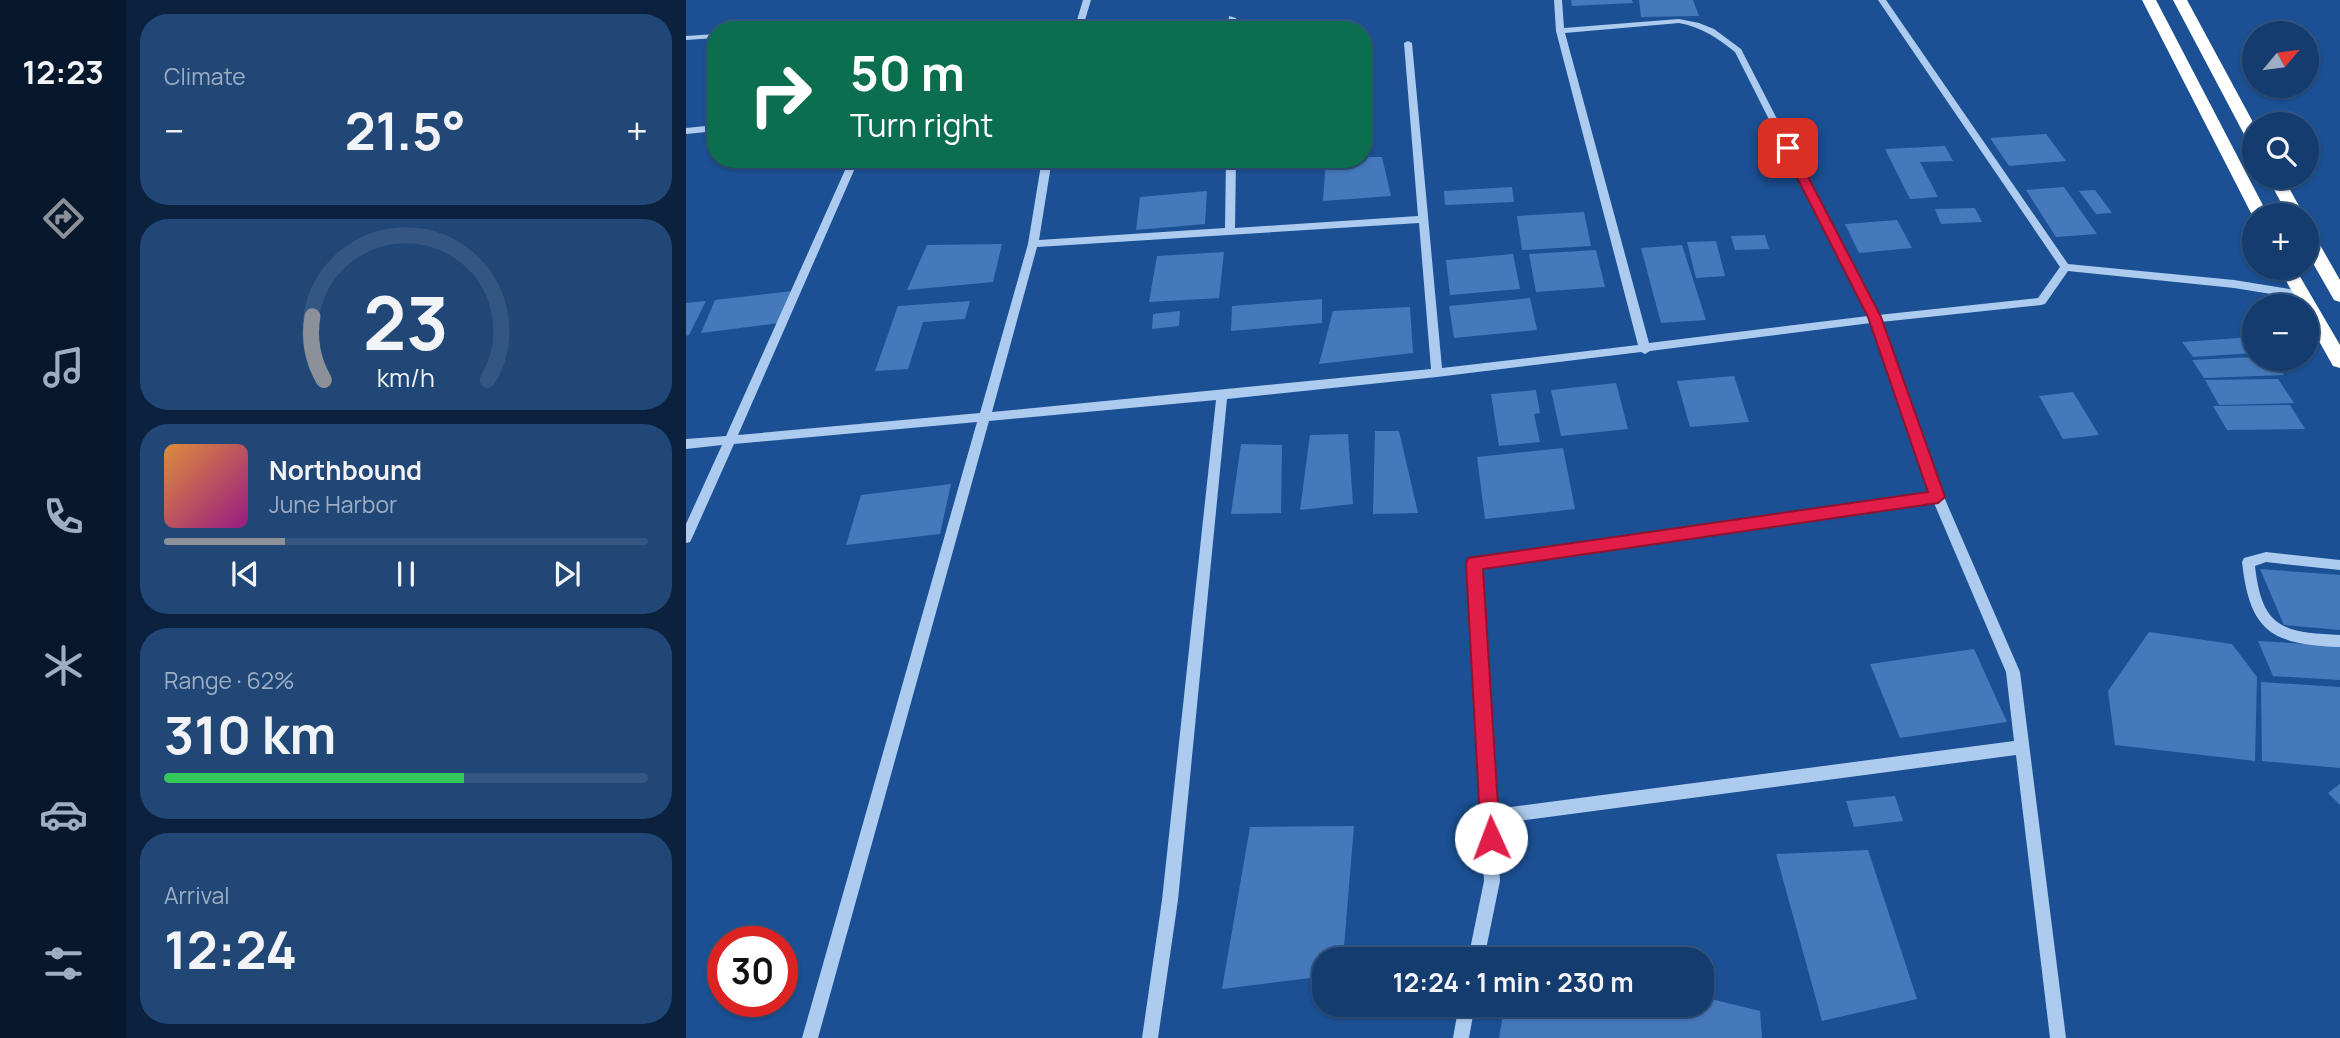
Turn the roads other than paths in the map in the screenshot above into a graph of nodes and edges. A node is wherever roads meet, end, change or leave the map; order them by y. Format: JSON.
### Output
{"nodes":[{"id":1,"x":1087,"y":0,"type":"edge"},
{"id":2,"x":1558,"y":0,"type":"edge"},
{"id":3,"x":1882,"y":0,"type":"edge"},
{"id":4,"x":2150,"y":0,"type":"edge"},
{"id":5,"x":2180,"y":0,"type":"edge"},
{"id":6,"x":1081,"y":21,"type":"edge"},
{"id":7,"x":1560,"y":30,"type":"junction"},
{"id":8,"x":707,"y":37,"type":"edge"},
{"id":9,"x":686,"y":38,"type":"edge"},
{"id":10,"x":1408,"y":43,"type":"dead end"},
{"id":11,"x":2242,"y":116,"type":"edge"},
{"id":12,"x":707,"y":129,"type":"edge"},
{"id":13,"x":686,"y":131,"type":"edge"},
{"id":14,"x":851,"y":168,"type":"edge"},
{"id":15,"x":1046,"y":168,"type":"edge"},
{"id":16,"x":1231,"y":168,"type":"edge"},
{"id":17,"x":2254,"y":203,"type":"edge"},
{"id":18,"x":1424,"y":219,"type":"junction"},
{"id":19,"x":1230,"y":231,"type":"junction"},
{"id":20,"x":1033,"y":244,"type":"junction"},
{"id":21,"x":2319,"y":258,"type":"edge"},
{"id":22,"x":2065,"y":267,"type":"junction"},
{"id":23,"x":2295,"y":294,"type":"edge"},
{"id":24,"x":2340,"y":296,"type":"edge"},
{"id":25,"x":1874,"y":317,"type":"junction"},
{"id":26,"x":2319,"y":325,"type":"edge"},
{"id":27,"x":1645,"y":350,"type":"junction"},
{"id":28,"x":2340,"y":361,"type":"edge"},
{"id":29,"x":1437,"y":373,"type":"junction"},
{"id":30,"x":1222,"y":393,"type":"junction"},
{"id":31,"x":985,"y":416,"type":"junction"},
{"id":32,"x":731,"y":440,"type":"junction"},
{"id":33,"x":686,"y":444,"type":"edge"},
{"id":34,"x":1938,"y":497,"type":"junction"},
{"id":35,"x":686,"y":538,"type":"edge"},
{"id":36,"x":2340,"y":565,"type":"edge"},
{"id":37,"x":2340,"y":641,"type":"edge"},
{"id":38,"x":2022,"y":747,"type":"junction"},
{"id":39,"x":1490,"y":817,"type":"junction"},
{"id":40,"x":1478,"y":947,"type":"edge"},
{"id":41,"x":1465,"y":1017,"type":"edge"},
{"id":42,"x":810,"y":1038,"type":"edge"},
{"id":43,"x":1150,"y":1038,"type":"edge"},
{"id":44,"x":1461,"y":1038,"type":"edge"},
{"id":45,"x":2058,"y":1038,"type":"edge"}],
"edges":[{"from":1,"to":6,"type":"street"},
{"from":2,"to":7,"type":"street"},
{"from":3,"to":22,"type":"street"},
{"from":4,"to":17,"type":"highway"},
{"from":5,"to":11,"type":"highway"},
{"from":7,"to":25,"type":"street"},
{"from":7,"to":27,"type":"street"},
{"from":8,"to":9,"type":"street"},
{"from":10,"to":18,"type":"street"},
{"from":12,"to":13,"type":"street"},
{"from":14,"to":32,"type":"street"},
{"from":15,"to":20,"type":"street"},
{"from":16,"to":19,"type":"street"},
{"from":18,"to":19,"type":"street"},
{"from":18,"to":29,"type":"street"},
{"from":19,"to":20,"type":"street"},
{"from":20,"to":31,"type":"street"},
{"from":21,"to":24,"type":"highway"},
{"from":22,"to":23,"type":"street"},
{"from":22,"to":25,"type":"street"},
{"from":25,"to":27,"type":"street"},
{"from":25,"to":34,"type":"street"},
{"from":26,"to":28,"type":"highway"},
{"from":27,"to":29,"type":"street"},
{"from":29,"to":30,"type":"street"},
{"from":30,"to":31,"type":"street"},
{"from":30,"to":43,"type":"street"},
{"from":31,"to":32,"type":"street"},
{"from":31,"to":42,"type":"street"},
{"from":32,"to":33,"type":"street"},
{"from":32,"to":35,"type":"street"},
{"from":34,"to":38,"type":"street"},
{"from":34,"to":39,"type":"street"},
{"from":36,"to":37,"type":"street"},
{"from":38,"to":39,"type":"street"},
{"from":38,"to":45,"type":"street"},
{"from":39,"to":40,"type":"street"},
{"from":41,"to":44,"type":"street"}]}
